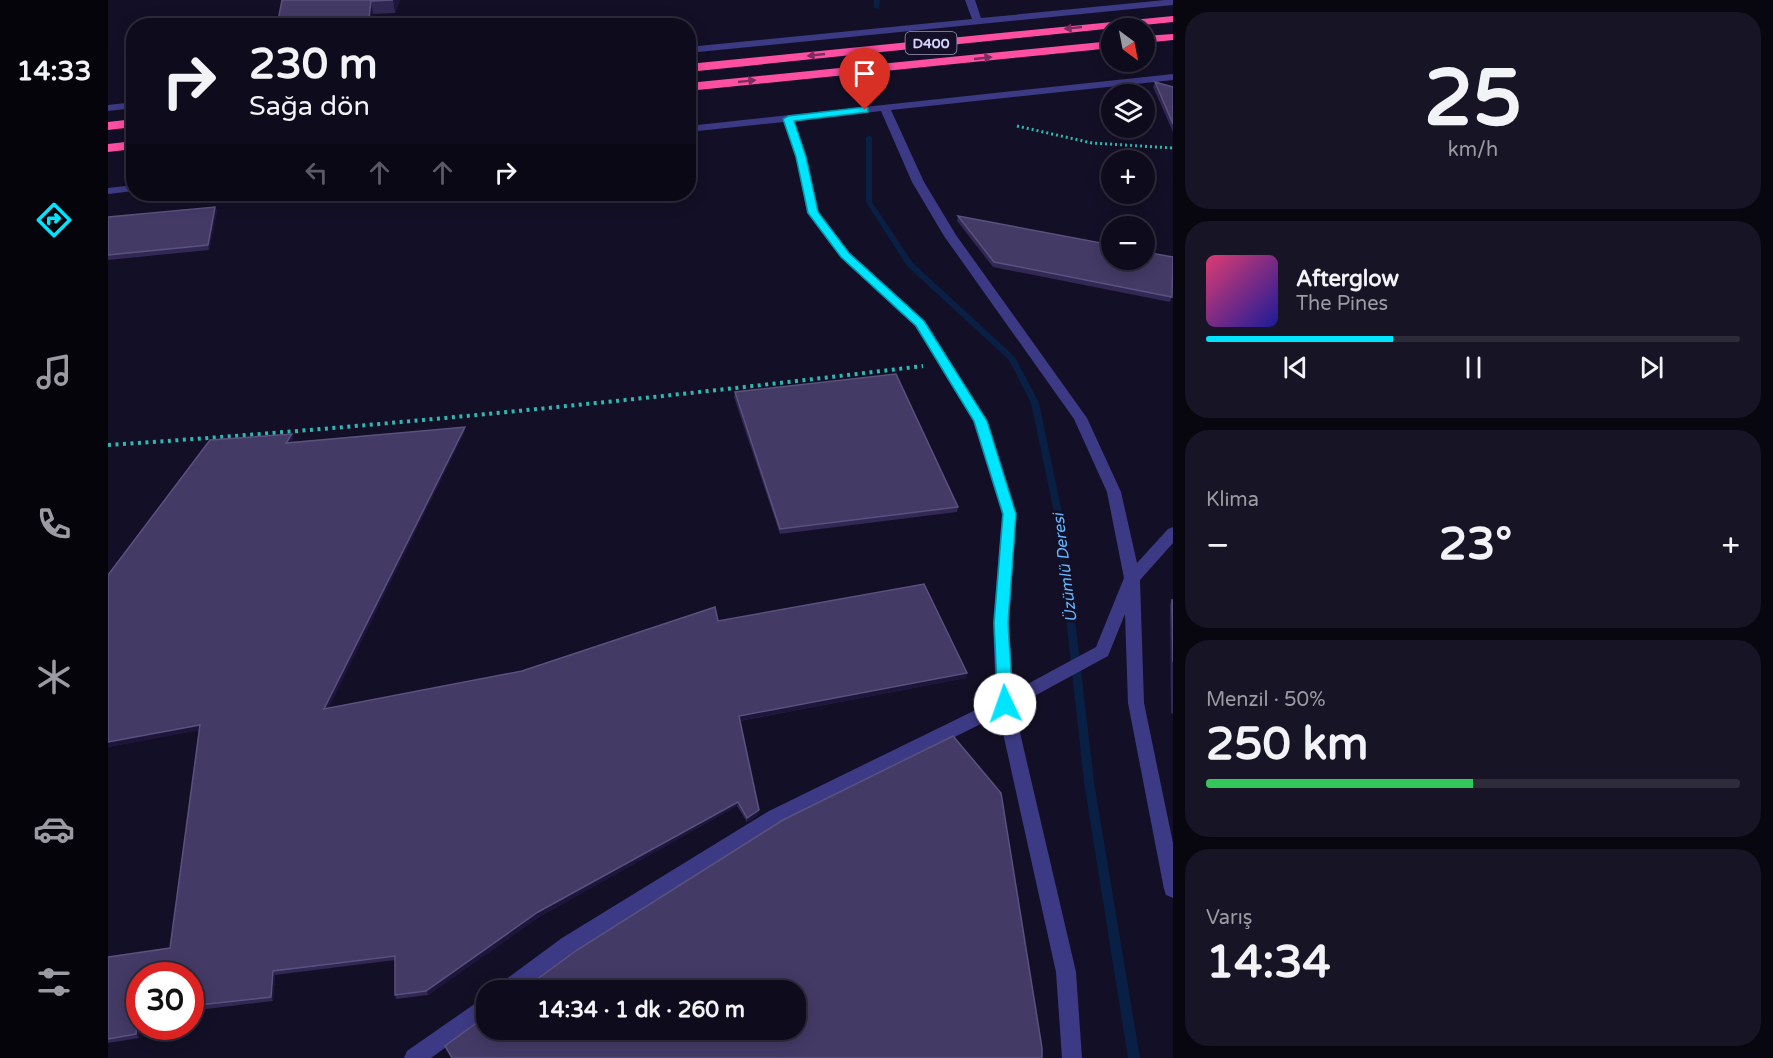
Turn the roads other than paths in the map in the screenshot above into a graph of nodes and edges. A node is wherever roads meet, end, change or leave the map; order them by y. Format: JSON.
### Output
{"nodes":[{"id":1,"x":970,"y":0,"type":"edge"},
{"id":2,"x":1173,"y":2,"type":"edge"},
{"id":3,"x":1173,"y":18,"type":"edge"},
{"id":4,"x":978,"y":22,"type":"junction"},
{"id":5,"x":1173,"y":37,"type":"edge"},
{"id":6,"x":1155,"y":39,"type":"edge"},
{"id":7,"x":1101,"y":45,"type":"edge"},
{"id":8,"x":696,"y":49,"type":"edge"},
{"id":9,"x":696,"y":67,"type":"edge"},
{"id":10,"x":1173,"y":77,"type":"edge"},
{"id":11,"x":696,"y":86,"type":"edge"},
{"id":12,"x":126,"y":106,"type":"edge"},
{"id":13,"x":884,"y":107,"type":"junction"},
{"id":14,"x":108,"y":108,"type":"edge"},
{"id":15,"x":788,"y":119,"type":"junction"},
{"id":16,"x":126,"y":124,"type":"edge"},
{"id":17,"x":108,"y":126,"type":"edge"},
{"id":18,"x":696,"y":128,"type":"edge"},
{"id":19,"x":126,"y":146,"type":"edge"},
{"id":20,"x":108,"y":148,"type":"edge"},
{"id":21,"x":126,"y":189,"type":"edge"},
{"id":22,"x":108,"y":191,"type":"edge"},
{"id":23,"x":1173,"y":533,"type":"edge"},
{"id":24,"x":1132,"y":578,"type":"junction"},
{"id":25,"x":1005,"y":704,"type":"junction"},
{"id":26,"x":1172,"y":878,"type":"edge"},
{"id":27,"x":522,"y":980,"type":"edge"},
{"id":28,"x":476,"y":1013,"type":"edge"},
{"id":29,"x":414,"y":1058,"type":"edge"},
{"id":30,"x":1072,"y":1058,"type":"edge"}],
"edges":[{"from":1,"to":4,"type":"street"},
{"from":2,"to":4,"type":"street"},
{"from":3,"to":9,"type":"highway","number":"D400","one_way":true},
{"from":4,"to":8,"type":"street"},
{"from":5,"to":6,"type":"highway"},
{"from":11,"to":7,"type":"highway","number":"D400","one_way":true},
{"from":10,"to":13,"type":"street"},
{"from":12,"to":14,"type":"street"},
{"from":13,"to":15,"type":"street"},
{"from":13,"to":24,"type":"street"},
{"from":15,"to":18,"type":"street"},
{"from":15,"to":25,"type":"street"},
{"from":16,"to":17,"type":"highway"},
{"from":19,"to":20,"type":"highway"},
{"from":21,"to":22,"type":"street"},
{"from":23,"to":24,"type":"street"},
{"from":24,"to":25,"type":"street"},
{"from":24,"to":26,"type":"street"},
{"from":25,"to":27,"type":"street"},
{"from":25,"to":30,"type":"street"},
{"from":28,"to":29,"type":"street"}]}
